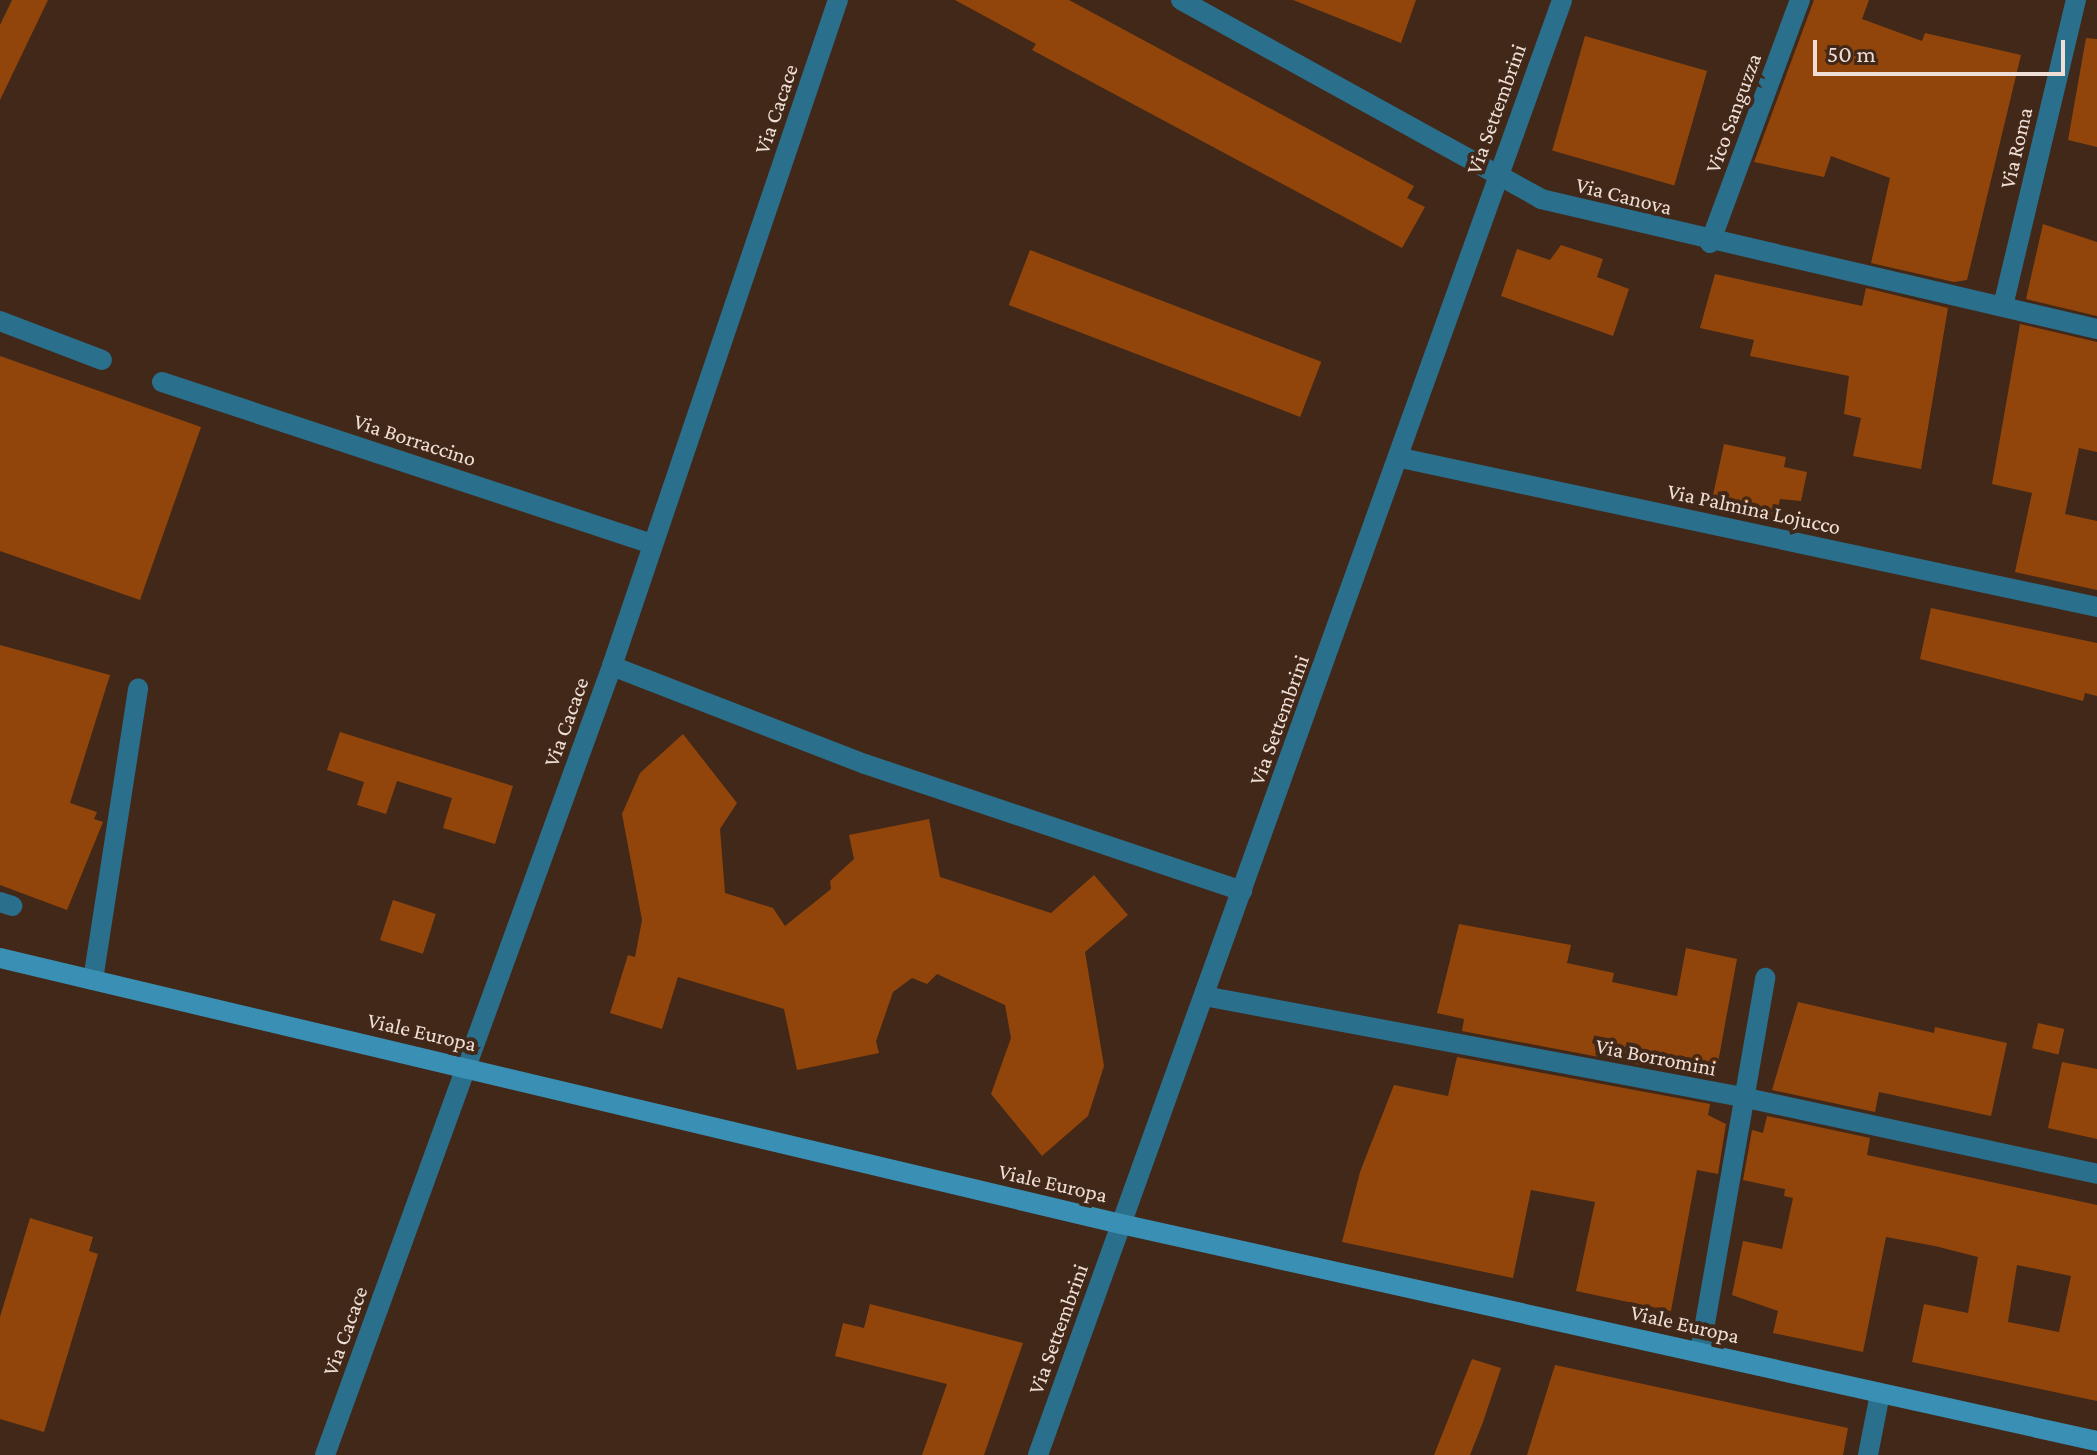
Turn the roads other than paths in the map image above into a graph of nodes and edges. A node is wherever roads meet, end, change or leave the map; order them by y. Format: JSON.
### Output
{"nodes":[{"id":1,"x":838,"y":0,"type":"edge"},
{"id":2,"x":1181,"y":0,"type":"edge"},
{"id":3,"x":1562,"y":0,"type":"edge"},
{"id":4,"x":1800,"y":0,"type":"edge"},
{"id":5,"x":2076,"y":0,"type":"edge"},
{"id":6,"x":1498,"y":172,"type":"junction"},
{"id":7,"x":1710,"y":243,"type":"junction"},
{"id":8,"x":2003,"y":306,"type":"junction"},
{"id":9,"x":0,"y":321,"type":"edge"},
{"id":10,"x":2097,"y":329,"type":"edge"},
{"id":11,"x":102,"y":360,"type":"dead end"},
{"id":12,"x":162,"y":382,"type":"dead end"},
{"id":13,"x":1401,"y":458,"type":"junction"},
{"id":14,"x":652,"y":544,"type":"junction"},
{"id":15,"x":2097,"y":607,"type":"edge"},
{"id":16,"x":612,"y":666,"type":"junction"},
{"id":17,"x":138,"y":688,"type":"dead end"},
{"id":18,"x":1242,"y":891,"type":"junction"},
{"id":19,"x":0,"y":958,"type":"edge"},
{"id":20,"x":1765,"y":978,"type":"dead end"},
{"id":21,"x":93,"y":980,"type":"junction"},
{"id":22,"x":1204,"y":996,"type":"junction"},
{"id":23,"x":468,"y":1068,"type":"junction"},
{"id":24,"x":1742,"y":1097,"type":"junction"},
{"id":25,"x":2097,"y":1174,"type":"edge"},
{"id":26,"x":1121,"y":1224,"type":"junction"},
{"id":27,"x":1700,"y":1352,"type":"junction"},
{"id":28,"x":1880,"y":1394,"type":"junction"},
{"id":29,"x":2097,"y":1441,"type":"edge"},
{"id":30,"x":325,"y":1455,"type":"edge"},
{"id":31,"x":1038,"y":1455,"type":"edge"},
{"id":32,"x":1868,"y":1455,"type":"edge"}],
"edges":[{"from":1,"to":14,"type":"street","name":"Via Cacace"},
{"from":2,"to":6,"type":"street","name":"Via Canova"},
{"from":3,"to":6,"type":"street","name":"Via Settembrini"},
{"from":4,"to":7,"type":"street","name":"Vico Sanguzza"},
{"from":5,"to":8,"type":"street","name":"Via Roma"},
{"from":6,"to":7,"type":"street","name":"Via Canova"},
{"from":6,"to":13,"type":"street","name":"Via Settembrini"},
{"from":7,"to":8,"type":"street","name":"Via Canova"},
{"from":8,"to":10,"type":"street","name":"Via Canova"},
{"from":9,"to":11,"type":"street"},
{"from":12,"to":14,"type":"street","name":"Via Borraccino"},
{"from":13,"to":15,"type":"street","name":"Via Palmina Lojucco"},
{"from":13,"to":18,"type":"street","name":"Via Settembrini"},
{"from":14,"to":16,"type":"street","name":"Via Cacace"},
{"from":16,"to":18,"type":"street"},
{"from":16,"to":23,"type":"street","name":"Via Cacace"},
{"from":17,"to":21,"type":"street"},
{"from":18,"to":22,"type":"street","name":"Via Settembrini"},
{"from":19,"to":21,"type":"street","name":"Viale Europa"},
{"from":20,"to":24,"type":"street"},
{"from":21,"to":23,"type":"street","name":"Viale Europa"},
{"from":22,"to":24,"type":"street","name":"Via Borromini"},
{"from":22,"to":26,"type":"street","name":"Via Settembrini"},
{"from":23,"to":26,"type":"street","name":"Viale Europa"},
{"from":23,"to":30,"type":"street","name":"Via Cacace"},
{"from":24,"to":25,"type":"street","name":"Via Borromini"},
{"from":24,"to":27,"type":"street"},
{"from":26,"to":27,"type":"street","name":"Viale Europa"},
{"from":26,"to":31,"type":"street","name":"Via Settembrini"},
{"from":27,"to":28,"type":"street","name":"Viale Europa"},
{"from":28,"to":29,"type":"street","name":"Viale Europa"},
{"from":28,"to":32,"type":"street"}]}
